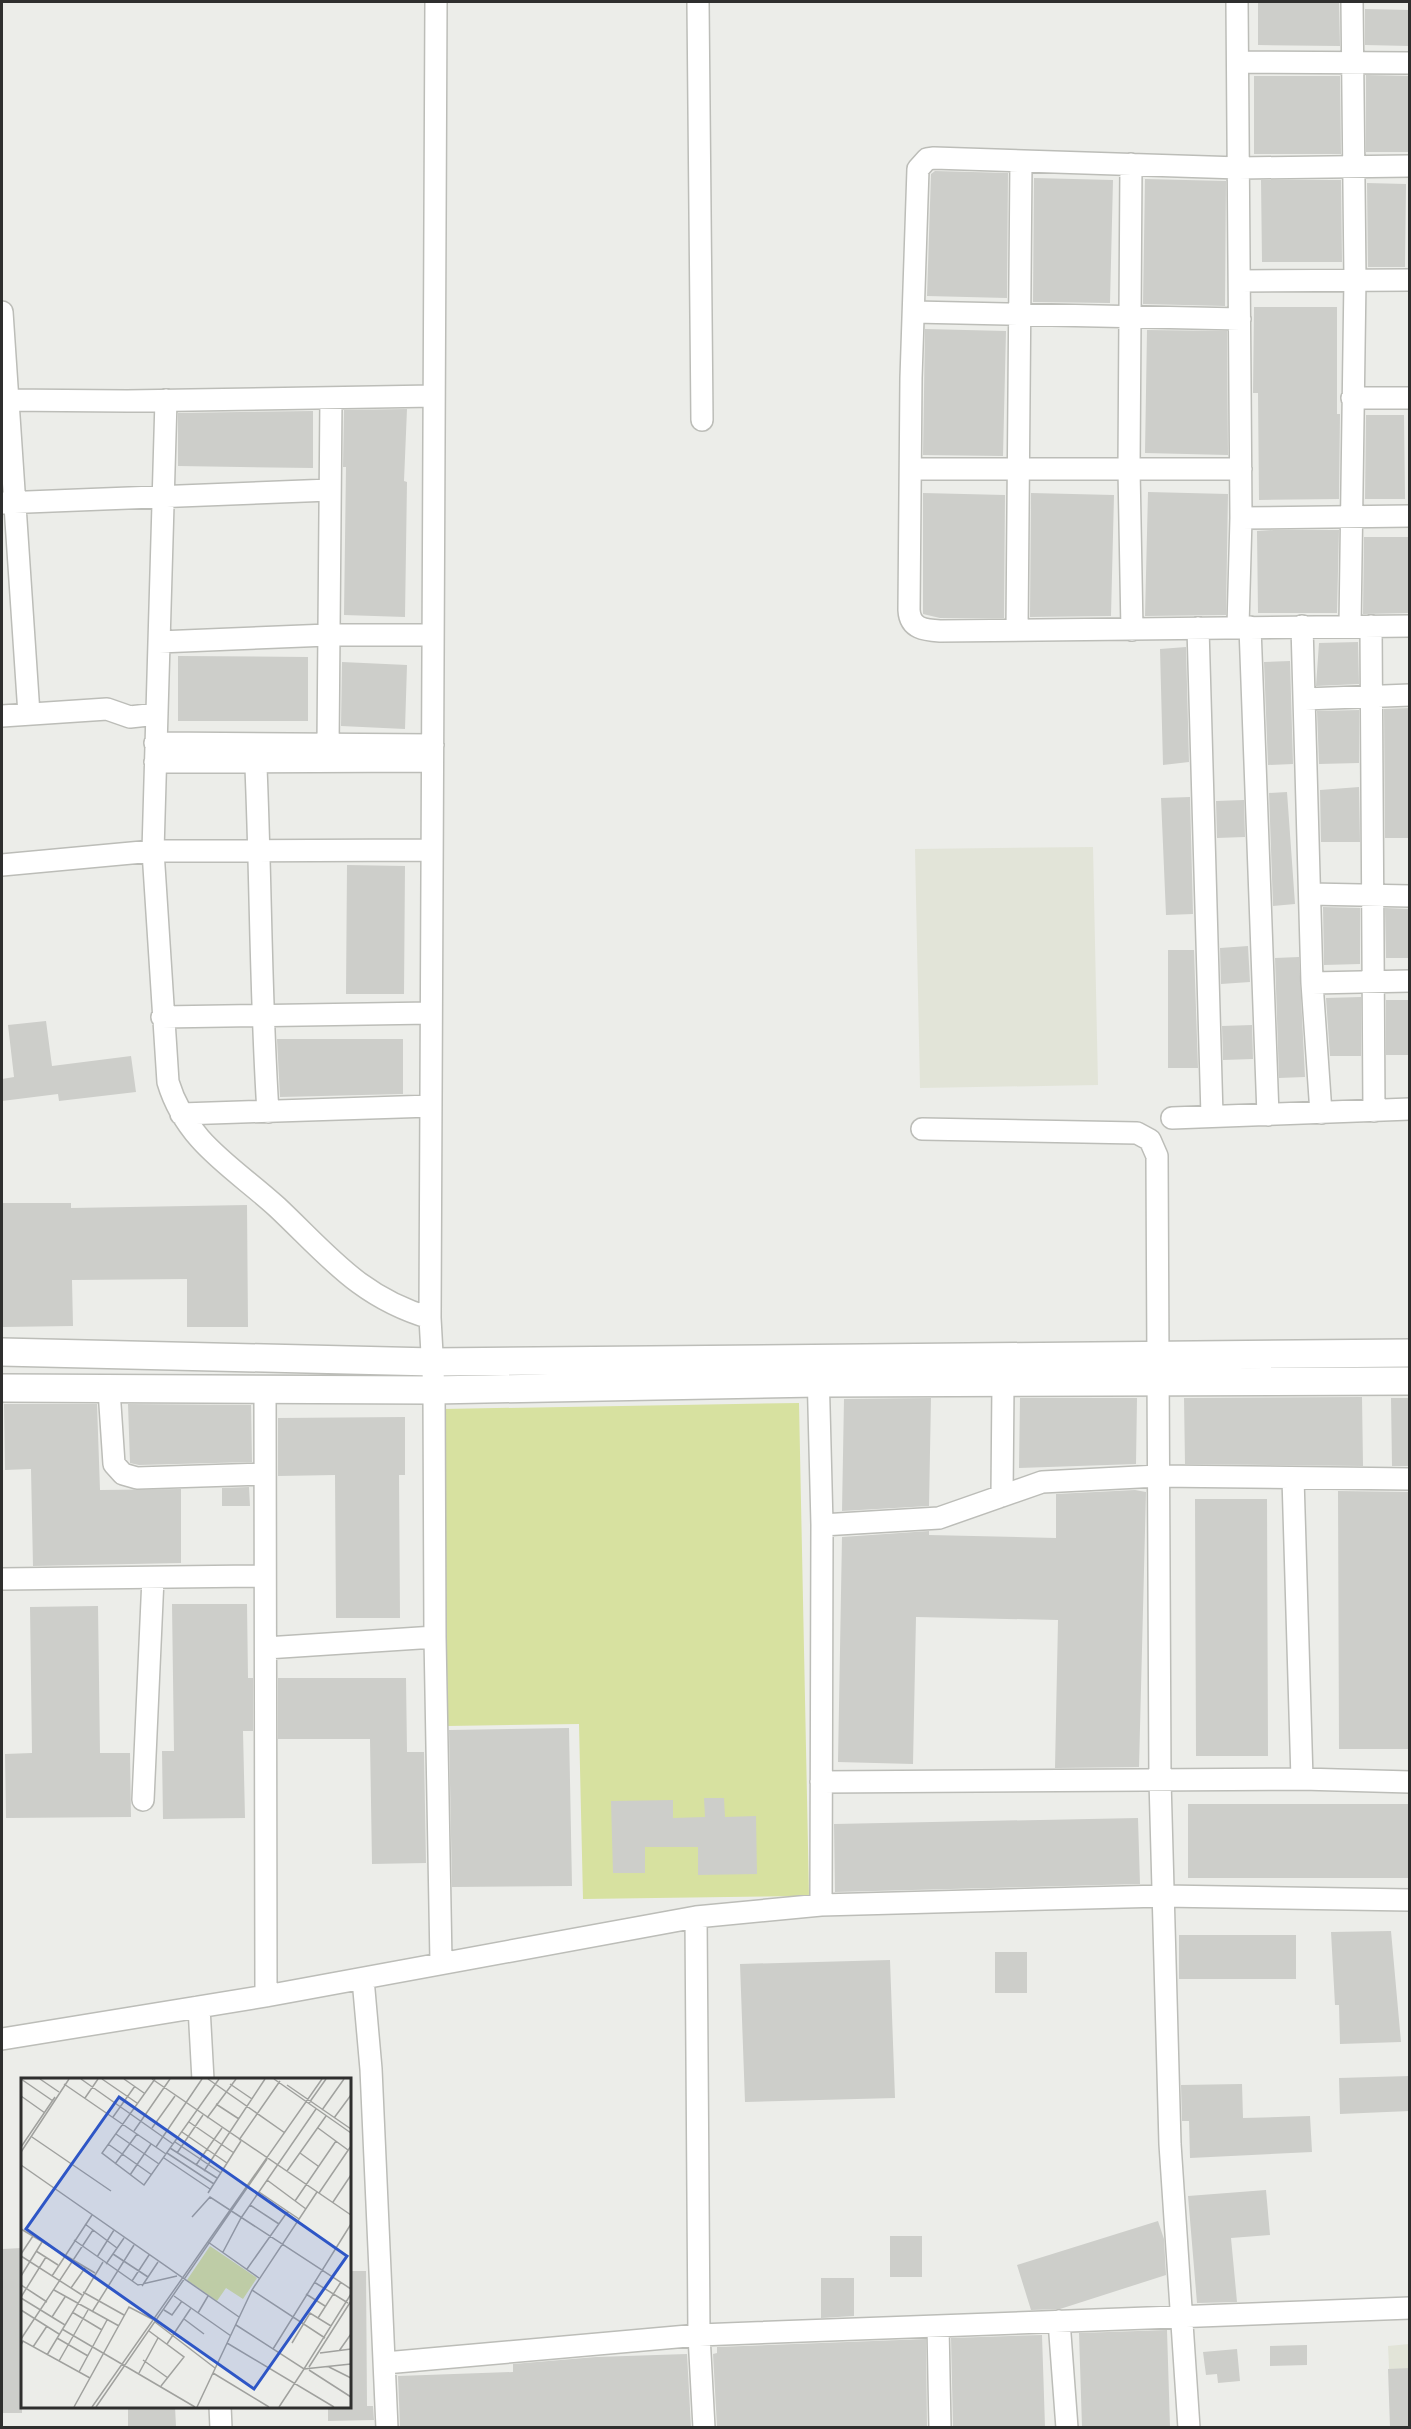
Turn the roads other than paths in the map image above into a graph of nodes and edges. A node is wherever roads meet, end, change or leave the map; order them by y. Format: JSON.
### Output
{"nodes":[{"id":1,"x":436,"y":2,"type":"edge"},
{"id":2,"x":698,"y":2,"type":"edge"},
{"id":3,"x":1237,"y":2,"type":"edge"},
{"id":4,"x":1352,"y":2,"type":"edge"},
{"id":5,"x":1238,"y":62,"type":"junction"},
{"id":6,"x":1353,"y":63,"type":"junction"},
{"id":7,"x":1410,"y":63,"type":"edge"},
{"id":8,"x":1021,"y":161,"type":"junction"},
{"id":9,"x":1131,"y":164,"type":"junction"},
{"id":10,"x":1355,"y":166,"type":"junction"},
{"id":11,"x":1410,"y":166,"type":"edge"},
{"id":12,"x":1239,"y":168,"type":"junction"},
{"id":13,"x":1354,"y":279,"type":"junction"},
{"id":14,"x":1410,"y":280,"type":"edge"},
{"id":15,"x":1240,"y":281,"type":"junction"},
{"id":16,"x":2,"y":312,"type":"edge"},
{"id":17,"x":914,"y":312,"type":"junction"},
{"id":18,"x":1019,"y":315,"type":"junction"},
{"id":19,"x":1130,"y":317,"type":"junction"},
{"id":20,"x":1240,"y":319,"type":"junction"},
{"id":21,"x":434,"y":396,"type":"junction"},
{"id":22,"x":332,"y":398,"type":"junction"},
{"id":23,"x":1352,"y":398,"type":"junction"},
{"id":24,"x":1410,"y":398,"type":"edge"},
{"id":25,"x":4,"y":399,"type":"edge"},
{"id":26,"x":166,"y":400,"type":"junction"},
{"id":27,"x":702,"y":420,"type":"dead end"},
{"id":28,"x":911,"y":469,"type":"junction"},
{"id":29,"x":1129,"y":469,"type":"junction"},
{"id":30,"x":1241,"y":469,"type":"junction"},
{"id":31,"x":1018,"y":471,"type":"junction"},
{"id":32,"x":330,"y":489,"type":"junction"},
{"id":33,"x":163,"y":496,"type":"junction"},
{"id":34,"x":8,"y":502,"type":"edge"},
{"id":35,"x":1410,"y":516,"type":"edge"},
{"id":36,"x":1241,"y":518,"type":"junction"},
{"id":37,"x":1351,"y":518,"type":"junction"},
{"id":38,"x":12,"y":614,"type":"edge"},
{"id":39,"x":1244,"y":626,"type":"junction"},
{"id":40,"x":1302,"y":626,"type":"junction"},
{"id":41,"x":1350,"y":626,"type":"junction"},
{"id":42,"x":1371,"y":626,"type":"junction"},
{"id":43,"x":1410,"y":626,"type":"edge"},
{"id":44,"x":1198,"y":628,"type":"junction"},
{"id":45,"x":1017,"y":630,"type":"junction"},
{"id":46,"x":1132,"y":630,"type":"junction"},
{"id":47,"x":328,"y":635,"type":"junction"},
{"id":48,"x":433,"y":635,"type":"junction"},
{"id":49,"x":159,"y":642,"type":"junction"},
{"id":50,"x":1410,"y":695,"type":"edge"},
{"id":51,"x":1372,"y":696,"type":"junction"},
{"id":52,"x":1305,"y":699,"type":"junction"},
{"id":53,"x":29,"y":714,"type":"junction"},
{"id":54,"x":157,"y":714,"type":"junction"},
{"id":55,"x":2,"y":716,"type":"edge"},
{"id":56,"x":328,"y":746,"type":"junction"},
{"id":57,"x":155,"y":753,"type":"junction"},
{"id":58,"x":433,"y":753,"type":"junction"},
{"id":59,"x":255,"y":754,"type":"junction"},
{"id":60,"x":432,"y":850,"type":"junction"},
{"id":61,"x":153,"y":851,"type":"junction"},
{"id":62,"x":261,"y":851,"type":"junction"},
{"id":63,"x":2,"y":865,"type":"edge"},
{"id":64,"x":1310,"y":894,"type":"junction"},
{"id":65,"x":1374,"y":895,"type":"junction"},
{"id":66,"x":1410,"y":896,"type":"edge"},
{"id":67,"x":1375,"y":981,"type":"junction"},
{"id":68,"x":1410,"y":981,"type":"edge"},
{"id":69,"x":1312,"y":983,"type":"junction"},
{"id":70,"x":431,"y":1013,"type":"junction"},
{"id":71,"x":162,"y":1017,"type":"junction"},
{"id":72,"x":262,"y":1017,"type":"junction"},
{"id":73,"x":431,"y":1106,"type":"junction"},
{"id":74,"x":1410,"y":1109,"type":"edge"},
{"id":75,"x":1374,"y":1111,"type":"junction"},
{"id":76,"x":268,"y":1112,"type":"junction"},
{"id":77,"x":1321,"y":1113,"type":"junction"},
{"id":78,"x":181,"y":1114,"type":"junction"},
{"id":79,"x":1268,"y":1115,"type":"junction"},
{"id":80,"x":1212,"y":1116,"type":"junction"},
{"id":81,"x":1172,"y":1118,"type":"dead end"},
{"id":82,"x":922,"y":1129,"type":"dead end"},
{"id":83,"x":430,"y":1318,"type":"junction"},
{"id":84,"x":2,"y":1352,"type":"edge"},
{"id":85,"x":1156,"y":1353,"type":"junction"},
{"id":86,"x":1410,"y":1353,"type":"edge"},
{"id":87,"x":433,"y":1362,"type":"junction"},
{"id":88,"x":818,"y":1369,"type":"junction"},
{"id":89,"x":1157,"y":1381,"type":"junction"},
{"id":90,"x":1410,"y":1381,"type":"edge"},
{"id":91,"x":1003,"y":1384,"type":"junction"},
{"id":92,"x":2,"y":1388,"type":"edge"},
{"id":93,"x":265,"y":1389,"type":"junction"},
{"id":94,"x":109,"y":1390,"type":"junction"},
{"id":95,"x":434,"y":1390,"type":"junction"},
{"id":96,"x":264,"y":1474,"type":"junction"},
{"id":97,"x":1158,"y":1476,"type":"junction"},
{"id":98,"x":1293,"y":1478,"type":"junction"},
{"id":99,"x":1410,"y":1479,"type":"edge"},
{"id":100,"x":1002,"y":1496,"type":"junction"},
{"id":101,"x":822,"y":1525,"type":"junction"},
{"id":102,"x":265,"y":1576,"type":"junction"},
{"id":103,"x":153,"y":1578,"type":"junction"},
{"id":104,"x":2,"y":1579,"type":"edge"},
{"id":105,"x":435,"y":1637,"type":"junction"},
{"id":106,"x":266,"y":1648,"type":"junction"},
{"id":107,"x":1302,"y":1779,"type":"junction"},
{"id":108,"x":1160,"y":1780,"type":"junction"},
{"id":109,"x":821,"y":1782,"type":"junction"},
{"id":110,"x":1410,"y":1782,"type":"edge"},
{"id":111,"x":143,"y":1800,"type":"dead end"},
{"id":112,"x":1163,"y":1896,"type":"junction"},
{"id":113,"x":1410,"y":1900,"type":"edge"},
{"id":114,"x":821,"y":1905,"type":"junction"},
{"id":115,"x":696,"y":1917,"type":"junction"},
{"id":116,"x":441,"y":1962,"type":"junction"},
{"id":117,"x":363,"y":1979,"type":"junction"},
{"id":118,"x":266,"y":1996,"type":"junction"},
{"id":119,"x":199,"y":2007,"type":"junction"},
{"id":120,"x":2,"y":2039,"type":"edge"},
{"id":121,"x":202,"y":2078,"type":"edge"},
{"id":122,"x":1410,"y":2308,"type":"edge"},
{"id":123,"x":1182,"y":2317,"type":"junction"},
{"id":124,"x":1059,"y":2321,"type":"junction"},
{"id":125,"x":938,"y":2326,"type":"junction"},
{"id":126,"x":699,"y":2335,"type":"junction"},
{"id":127,"x":385,"y":2363,"type":"junction"},
{"id":128,"x":220,"y":2408,"type":"edge"},
{"id":129,"x":221,"y":2427,"type":"edge"},
{"id":130,"x":387,"y":2427,"type":"edge"},
{"id":131,"x":704,"y":2427,"type":"edge"},
{"id":132,"x":940,"y":2427,"type":"edge"},
{"id":133,"x":1067,"y":2427,"type":"edge"},
{"id":134,"x":1189,"y":2427,"type":"edge"}],
"edges":[{"from":1,"to":21,"type":"street"},
{"from":2,"to":27,"type":"street"},
{"from":3,"to":5,"type":"street"},
{"from":4,"to":6,"type":"street"},
{"from":5,"to":6,"type":"street"},
{"from":5,"to":12,"type":"street"},
{"from":6,"to":7,"type":"street"},
{"from":6,"to":10,"type":"street"},
{"from":8,"to":9,"type":"street"},
{"from":8,"to":17,"type":"street"},
{"from":8,"to":18,"type":"street"},
{"from":9,"to":12,"type":"street"},
{"from":9,"to":19,"type":"street"},
{"from":10,"to":11,"type":"street"},
{"from":10,"to":12,"type":"street"},
{"from":10,"to":13,"type":"street"},
{"from":12,"to":15,"type":"street"},
{"from":13,"to":14,"type":"street"},
{"from":13,"to":15,"type":"street"},
{"from":13,"to":23,"type":"street"},
{"from":15,"to":20,"type":"street"},
{"from":16,"to":25,"type":"street"},
{"from":17,"to":18,"type":"street"},
{"from":17,"to":28,"type":"street"},
{"from":18,"to":19,"type":"street"},
{"from":18,"to":31,"type":"street"},
{"from":19,"to":20,"type":"street"},
{"from":19,"to":29,"type":"street"},
{"from":20,"to":30,"type":"street"},
{"from":21,"to":22,"type":"street"},
{"from":21,"to":48,"type":"street"},
{"from":22,"to":26,"type":"street"},
{"from":22,"to":32,"type":"street"},
{"from":23,"to":24,"type":"street"},
{"from":23,"to":37,"type":"street"},
{"from":25,"to":26,"type":"street"},
{"from":25,"to":34,"type":"street"},
{"from":26,"to":33,"type":"street"},
{"from":28,"to":31,"type":"street"},
{"from":28,"to":45,"type":"street"},
{"from":29,"to":30,"type":"street"},
{"from":29,"to":31,"type":"street"},
{"from":29,"to":46,"type":"street"},
{"from":30,"to":36,"type":"street"},
{"from":31,"to":45,"type":"street"},
{"from":32,"to":33,"type":"street"},
{"from":32,"to":47,"type":"street"},
{"from":33,"to":34,"type":"street"},
{"from":33,"to":49,"type":"street"},
{"from":34,"to":38,"type":"street"},
{"from":35,"to":37,"type":"street"},
{"from":36,"to":37,"type":"street"},
{"from":36,"to":39,"type":"street"},
{"from":37,"to":41,"type":"street"},
{"from":38,"to":53,"type":"street"},
{"from":39,"to":40,"type":"street"},
{"from":39,"to":44,"type":"street"},
{"from":39,"to":79,"type":"street"},
{"from":40,"to":41,"type":"street"},
{"from":40,"to":52,"type":"street"},
{"from":41,"to":42,"type":"street"},
{"from":42,"to":43,"type":"street"},
{"from":42,"to":51,"type":"street"},
{"from":44,"to":46,"type":"street"},
{"from":44,"to":80,"type":"street"},
{"from":45,"to":46,"type":"street"},
{"from":47,"to":48,"type":"street"},
{"from":47,"to":49,"type":"street"},
{"from":47,"to":56,"type":"street"},
{"from":48,"to":58,"type":"street"},
{"from":49,"to":54,"type":"street"},
{"from":50,"to":51,"type":"street"},
{"from":51,"to":52,"type":"street"},
{"from":51,"to":65,"type":"street"},
{"from":52,"to":64,"type":"street"},
{"from":53,"to":54,"type":"street"},
{"from":53,"to":55,"type":"street"},
{"from":54,"to":57,"type":"street"},
{"from":56,"to":58,"type":"street"},
{"from":56,"to":59,"type":"street"},
{"from":57,"to":59,"type":"street"},
{"from":57,"to":61,"type":"street"},
{"from":58,"to":59,"type":"street"},
{"from":58,"to":60,"type":"street"},
{"from":59,"to":62,"type":"street"},
{"from":60,"to":62,"type":"street"},
{"from":60,"to":70,"type":"street"},
{"from":61,"to":62,"type":"street"},
{"from":61,"to":63,"type":"street"},
{"from":61,"to":71,"type":"street"},
{"from":62,"to":72,"type":"street"},
{"from":64,"to":65,"type":"street"},
{"from":64,"to":69,"type":"street"},
{"from":65,"to":66,"type":"street"},
{"from":65,"to":67,"type":"street"},
{"from":67,"to":68,"type":"street"},
{"from":67,"to":69,"type":"street"},
{"from":67,"to":75,"type":"street"},
{"from":69,"to":77,"type":"street"},
{"from":70,"to":72,"type":"street"},
{"from":70,"to":73,"type":"street"},
{"from":71,"to":72,"type":"street"},
{"from":71,"to":78,"type":"street"},
{"from":72,"to":76,"type":"street"},
{"from":73,"to":76,"type":"street"},
{"from":73,"to":83,"type":"street"},
{"from":74,"to":75,"type":"street"},
{"from":75,"to":77,"type":"street"},
{"from":76,"to":78,"type":"street"},
{"from":77,"to":79,"type":"street"},
{"from":78,"to":83,"type":"street"},
{"from":79,"to":80,"type":"street"},
{"from":80,"to":81,"type":"street"},
{"from":82,"to":85,"type":"street"},
{"from":83,"to":87,"type":"street"},
{"from":84,"to":87,"type":"street"},
{"from":85,"to":86,"type":"street"},
{"from":85,"to":88,"type":"street"},
{"from":85,"to":89,"type":"street"},
{"from":87,"to":88,"type":"street"},
{"from":87,"to":95,"type":"street"},
{"from":88,"to":91,"type":"street"},
{"from":88,"to":95,"type":"street"},
{"from":88,"to":101,"type":"street"},
{"from":89,"to":90,"type":"street"},
{"from":89,"to":91,"type":"street"},
{"from":89,"to":97,"type":"street"},
{"from":91,"to":100,"type":"street"},
{"from":92,"to":94,"type":"street"},
{"from":93,"to":94,"type":"street"},
{"from":93,"to":95,"type":"street"},
{"from":93,"to":96,"type":"street"},
{"from":94,"to":96,"type":"street"},
{"from":95,"to":105,"type":"street"},
{"from":96,"to":102,"type":"street"},
{"from":97,"to":98,"type":"street"},
{"from":97,"to":100,"type":"street"},
{"from":97,"to":108,"type":"street"},
{"from":98,"to":99,"type":"street"},
{"from":98,"to":107,"type":"street"},
{"from":100,"to":101,"type":"street"},
{"from":101,"to":109,"type":"street"},
{"from":102,"to":103,"type":"street"},
{"from":102,"to":106,"type":"street"},
{"from":103,"to":104,"type":"street"},
{"from":103,"to":111,"type":"street"},
{"from":105,"to":106,"type":"street"},
{"from":105,"to":116,"type":"street"},
{"from":106,"to":118,"type":"street"},
{"from":107,"to":108,"type":"street"},
{"from":107,"to":110,"type":"street"},
{"from":108,"to":109,"type":"street"},
{"from":108,"to":112,"type":"street"},
{"from":109,"to":114,"type":"street"},
{"from":112,"to":113,"type":"street"},
{"from":112,"to":114,"type":"street"},
{"from":112,"to":123,"type":"street"},
{"from":114,"to":115,"type":"street"},
{"from":115,"to":116,"type":"street"},
{"from":115,"to":126,"type":"street"},
{"from":116,"to":117,"type":"street"},
{"from":117,"to":118,"type":"street"},
{"from":117,"to":127,"type":"street"},
{"from":118,"to":119,"type":"street"},
{"from":119,"to":120,"type":"street"},
{"from":119,"to":121,"type":"street"},
{"from":122,"to":123,"type":"street"},
{"from":123,"to":124,"type":"street"},
{"from":123,"to":134,"type":"street"},
{"from":124,"to":125,"type":"street"},
{"from":124,"to":133,"type":"street"},
{"from":125,"to":126,"type":"street"},
{"from":125,"to":132,"type":"street"},
{"from":126,"to":127,"type":"street"},
{"from":126,"to":131,"type":"street"},
{"from":127,"to":130,"type":"street"},
{"from":128,"to":129,"type":"street"}]}
